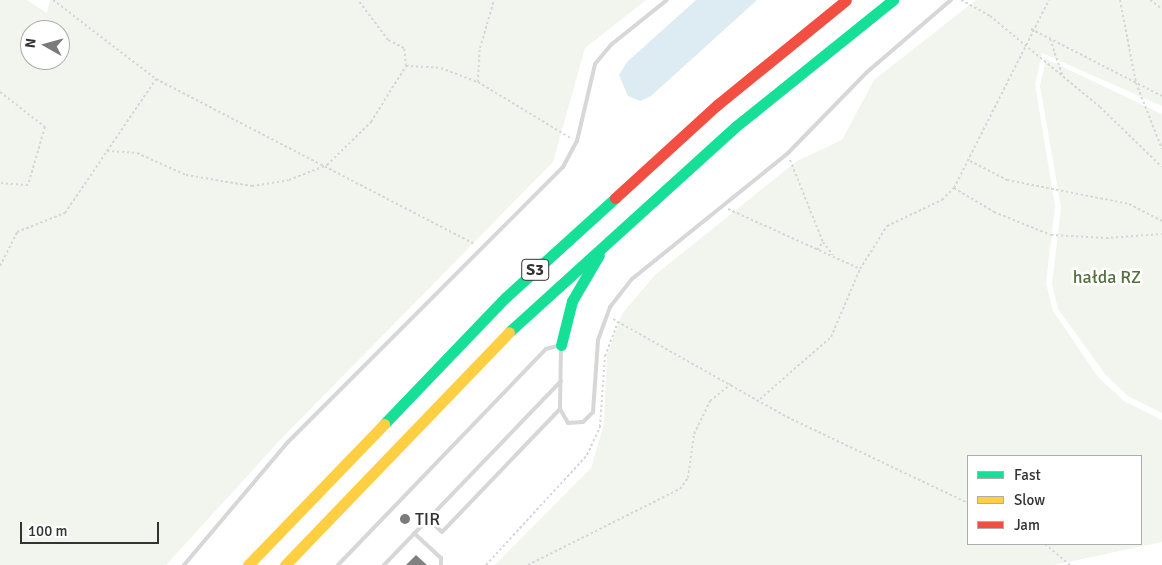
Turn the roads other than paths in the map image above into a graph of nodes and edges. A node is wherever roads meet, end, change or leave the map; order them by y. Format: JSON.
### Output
{"nodes":[{"id":1,"x":668,"y":0,"type":"edge"},
{"id":2,"x":846,"y":0,"type":"edge"},
{"id":3,"x":892,"y":0,"type":"edge"},
{"id":4,"x":951,"y":0,"type":"edge"},
{"id":5,"x":621,"y":226,"type":"junction"},
{"id":6,"x":561,"y":345,"type":"junction"},
{"id":7,"x":561,"y":381,"type":"junction"},
{"id":8,"x":560,"y":409,"type":"junction"},
{"id":9,"x":428,"y":519,"type":"junction"},
{"id":10,"x":414,"y":533,"type":"junction"},
{"id":11,"x":184,"y":565,"type":"edge"},
{"id":12,"x":248,"y":565,"type":"edge"},
{"id":13,"x":285,"y":565,"type":"edge"},
{"id":14,"x":338,"y":565,"type":"edge"},
{"id":15,"x":384,"y":565,"type":"edge"},
{"id":16,"x":441,"y":565,"type":"edge"}],
"edges":[{"from":1,"to":11,"type":"lane"},
{"from":2,"to":12,"type":"highway","number":"S3"},
{"from":3,"to":5,"type":"highway","number":"S3"},
{"from":4,"to":8,"type":"lane"},
{"from":5,"to":6,"type":"highway"},
{"from":5,"to":13,"type":"highway","number":"S3"},
{"from":6,"to":7,"type":"lane"},
{"from":6,"to":14,"type":"lane"},
{"from":7,"to":8,"type":"lane"},
{"from":7,"to":9,"type":"lane"},
{"from":8,"to":9,"type":"lane"},
{"from":9,"to":10,"type":"lane"},
{"from":10,"to":15,"type":"lane"},
{"from":10,"to":16,"type":"lane"}]}
